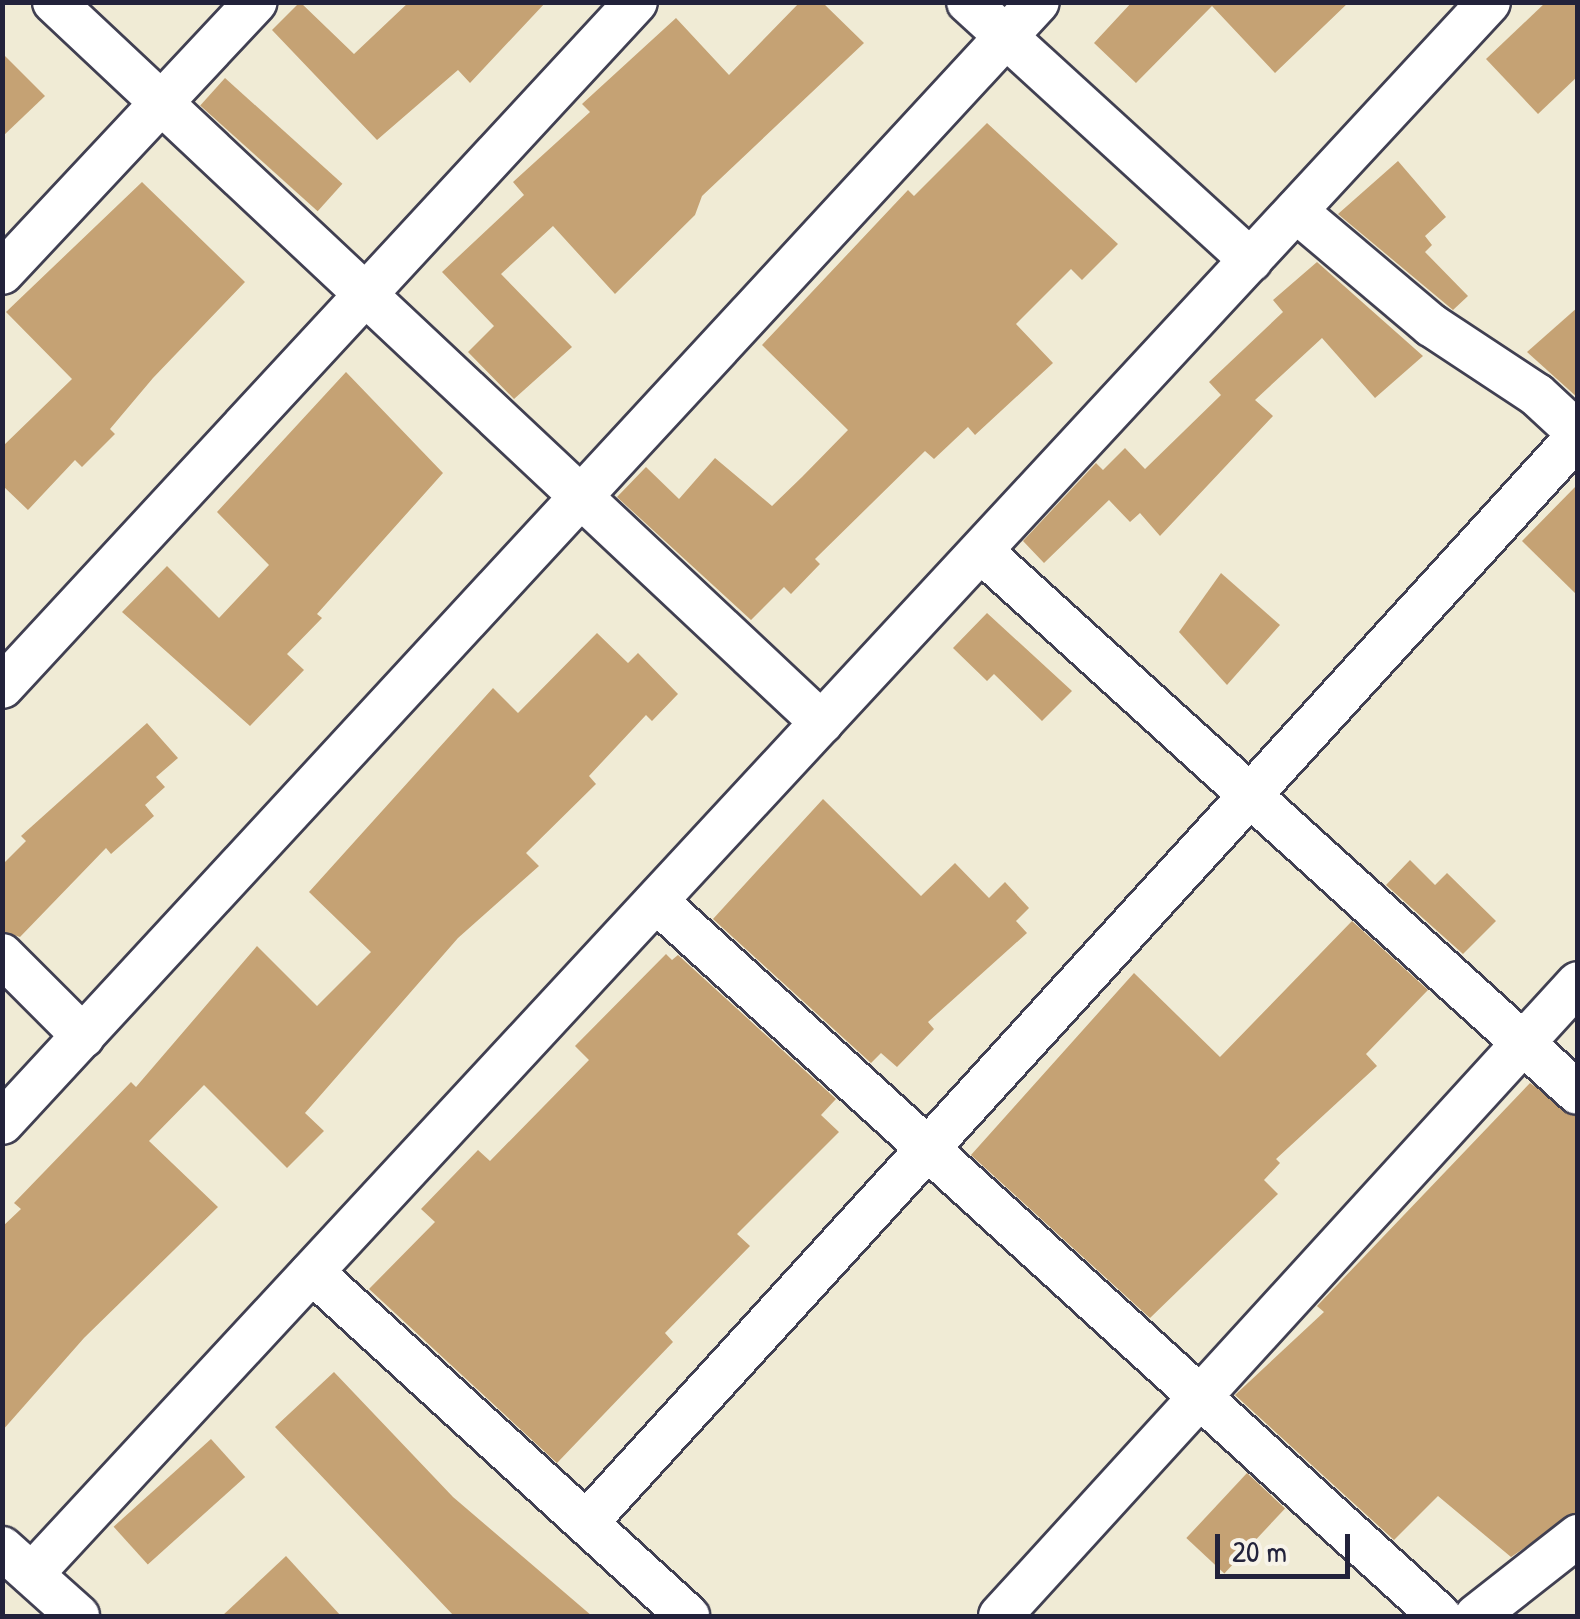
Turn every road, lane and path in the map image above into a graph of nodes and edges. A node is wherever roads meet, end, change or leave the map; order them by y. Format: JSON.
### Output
{"nodes":[{"id":1,"x":54,"y":2,"type":"edge"},
{"id":2,"x":256,"y":2,"type":"edge"},
{"id":3,"x":636,"y":2,"type":"edge"},
{"id":4,"x":968,"y":2,"type":"edge"},
{"id":5,"x":1038,"y":2,"type":"edge"},
{"id":6,"x":1489,"y":2,"type":"edge"},
{"id":7,"x":1006,"y":37,"type":"junction"},
{"id":8,"x":162,"y":104,"type":"junction"},
{"id":9,"x":1296,"y":211,"type":"junction"},
{"id":10,"x":1251,"y":260,"type":"junction"},
{"id":11,"x":2,"y":273,"type":"edge"},
{"id":12,"x":365,"y":295,"type":"junction"},
{"id":13,"x":1578,"y":434,"type":"edge"},
{"id":14,"x":581,"y":498,"type":"junction"},
{"id":15,"x":981,"y":551,"type":"junction"},
{"id":16,"x":2,"y":687,"type":"edge"},
{"id":17,"x":822,"y":723,"type":"junction"},
{"id":18,"x":1249,"y":794,"type":"junction"},
{"id":19,"x":656,"y":901,"type":"junction"},
{"id":20,"x":2,"y":955,"type":"edge"},
{"id":21,"x":1578,"y":982,"type":"edge"},
{"id":22,"x":83,"y":1036,"type":"junction"},
{"id":23,"x":1522,"y":1043,"type":"junction"},
{"id":24,"x":1578,"y":1093,"type":"edge"},
{"id":25,"x":2,"y":1123,"type":"edge"},
{"id":26,"x":927,"y":1149,"type":"junction"},
{"id":27,"x":312,"y":1272,"type":"junction"},
{"id":28,"x":1200,"y":1398,"type":"junction"},
{"id":29,"x":586,"y":1523,"type":"junction"},
{"id":30,"x":1578,"y":1536,"type":"edge"},
{"id":31,"x":17,"y":1561,"type":"edge"},
{"id":32,"x":78,"y":1616,"type":"edge"},
{"id":33,"x":688,"y":1616,"type":"edge"},
{"id":34,"x":1000,"y":1616,"type":"edge"},
{"id":35,"x":1440,"y":1616,"type":"edge"},
{"id":36,"x":1476,"y":1616,"type":"edge"}],
"edges":[{"from":1,"to":8,"type":"street"},
{"from":2,"to":8,"type":"street"},
{"from":3,"to":12,"type":"street"},
{"from":4,"to":7,"type":"street"},
{"from":5,"to":7,"type":"street"},
{"from":6,"to":9,"type":"street"},
{"from":7,"to":10,"type":"street"},
{"from":7,"to":14,"type":"street"},
{"from":8,"to":11,"type":"street"},
{"from":8,"to":12,"type":"street"},
{"from":9,"to":10,"type":"street"},
{"from":9,"to":13,"type":"street"},
{"from":10,"to":15,"type":"street"},
{"from":12,"to":14,"type":"street"},
{"from":12,"to":16,"type":"street"},
{"from":13,"to":18,"type":"street"},
{"from":14,"to":17,"type":"street"},
{"from":14,"to":22,"type":"street"},
{"from":15,"to":17,"type":"street"},
{"from":15,"to":18,"type":"street"},
{"from":17,"to":19,"type":"street"},
{"from":18,"to":23,"type":"street"},
{"from":18,"to":26,"type":"street"},
{"from":19,"to":26,"type":"street"},
{"from":19,"to":27,"type":"street"},
{"from":20,"to":22,"type":"street"},
{"from":21,"to":23,"type":"street"},
{"from":22,"to":25,"type":"street"},
{"from":23,"to":24,"type":"street"},
{"from":23,"to":28,"type":"street"},
{"from":26,"to":28,"type":"street"},
{"from":26,"to":29,"type":"street"},
{"from":27,"to":29,"type":"street"},
{"from":27,"to":31,"type":"street"},
{"from":28,"to":34,"type":"street"},
{"from":28,"to":35,"type":"street"},
{"from":29,"to":33,"type":"street"},
{"from":30,"to":36,"type":"street"},
{"from":31,"to":32,"type":"street"}]}
